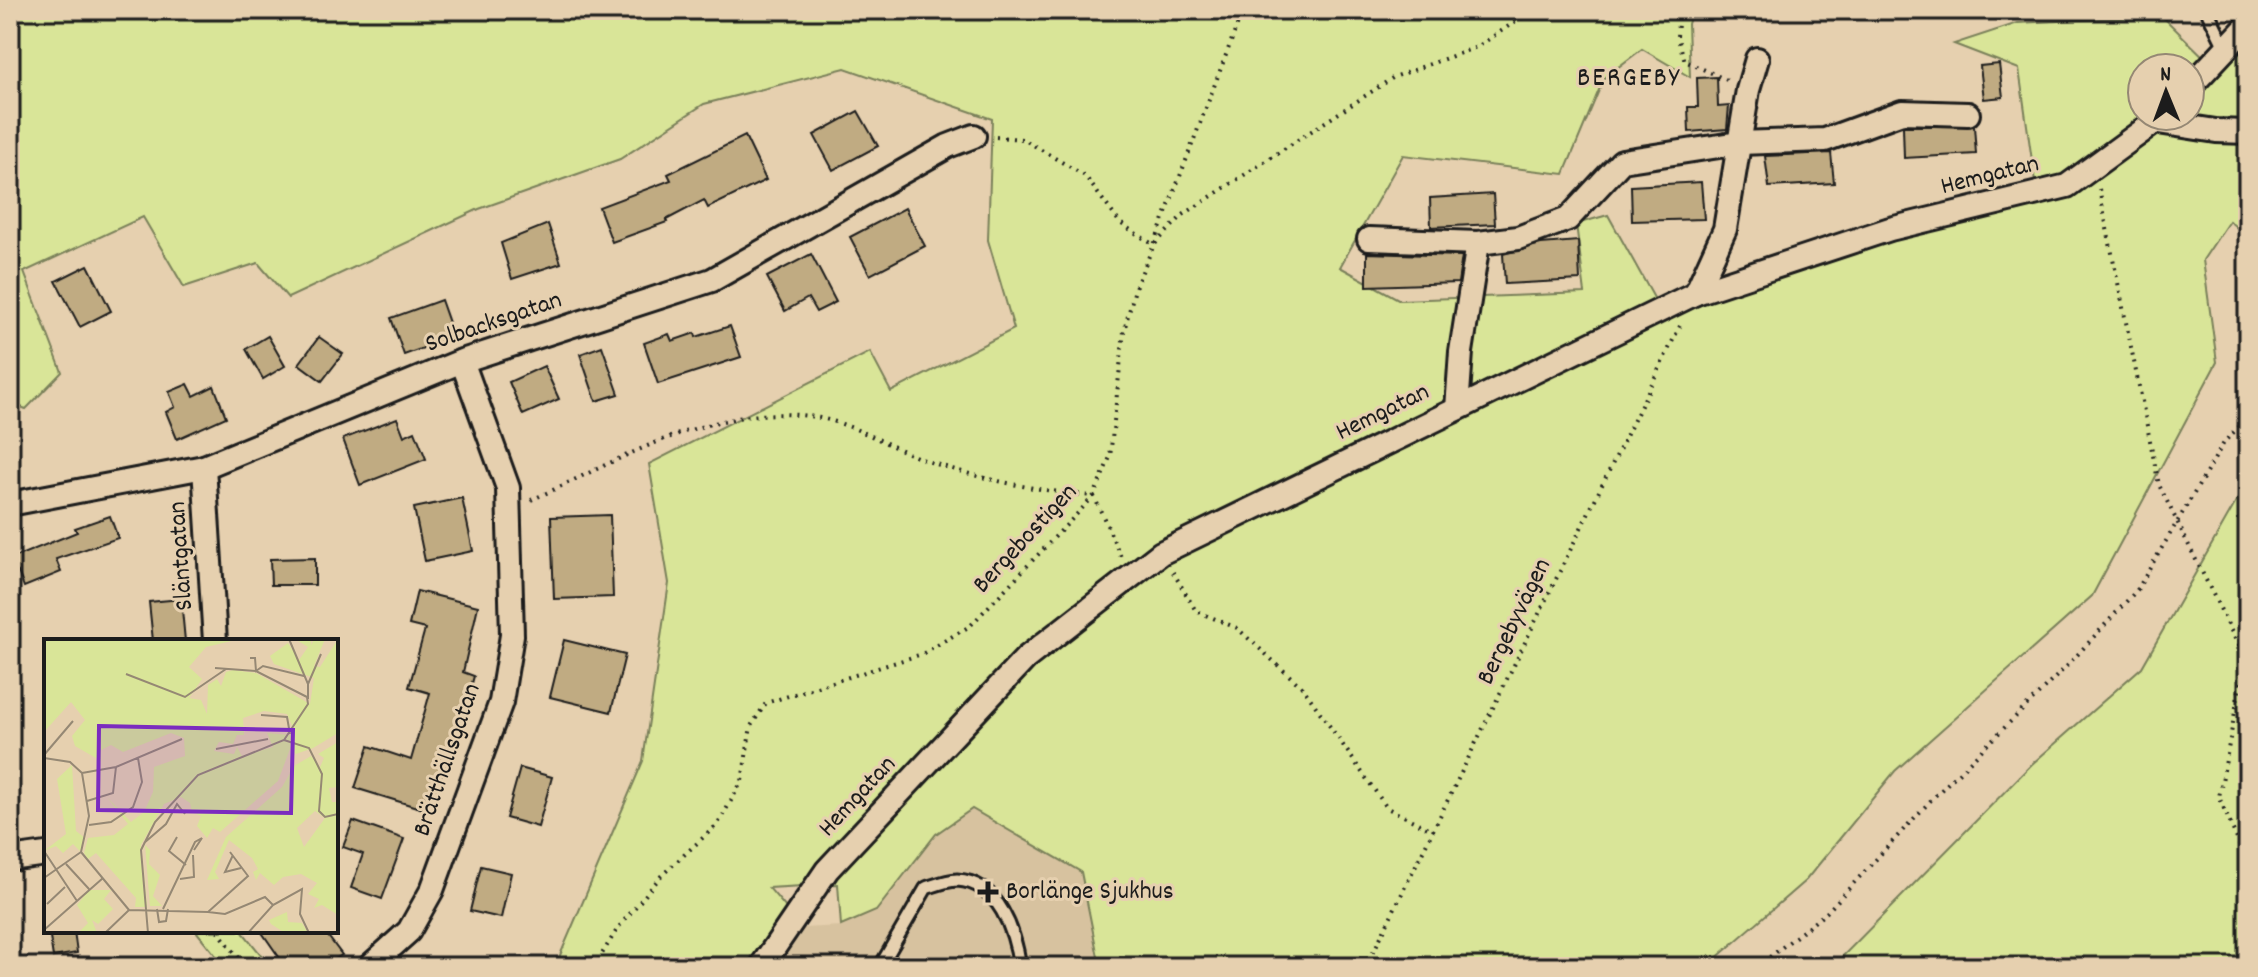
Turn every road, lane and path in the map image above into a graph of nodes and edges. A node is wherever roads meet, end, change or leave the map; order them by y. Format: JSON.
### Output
{"nodes":[{"id":1,"x":1243,"y":10,"type":"edge"},
{"id":2,"x":1533,"y":10,"type":"edge"},
{"id":3,"x":1679,"y":10,"type":"edge"},
{"id":4,"x":2207,"y":10,"type":"edge"},
{"id":5,"x":2248,"y":25,"type":"edge"},
{"id":6,"x":2226,"y":49,"type":"junction"},
{"id":7,"x":1757,"y":59,"type":"dead end"},
{"id":8,"x":2206,"y":70,"type":"edge"},
{"id":9,"x":1748,"y":90,"type":"junction"},
{"id":10,"x":1968,"y":114,"type":"dead end"},
{"id":11,"x":2206,"y":129,"type":"edge"},
{"id":12,"x":2142,"y":132,"type":"edge"},
{"id":13,"x":2248,"y":132,"type":"edge"},
{"id":14,"x":974,"y":136,"type":"joint"},
{"id":15,"x":1739,"y":143,"type":"junction"},
{"id":16,"x":2094,"y":167,"type":"junction"},
{"id":17,"x":1369,"y":239,"type":"dead end"},
{"id":18,"x":1478,"y":243,"type":"junction"},
{"id":19,"x":1154,"y":245,"type":"junction"},
{"id":20,"x":1696,"y":293,"type":"junction"},
{"id":21,"x":462,"y":361,"type":"junction"},
{"id":22,"x":1457,"y":409,"type":"junction"},
{"id":23,"x":2248,"y":418,"type":"edge"},
{"id":24,"x":204,"y":467,"type":"junction"},
{"id":25,"x":1094,"y":496,"type":"junction"},
{"id":26,"x":10,"y":504,"type":"edge"},
{"id":27,"x":511,"y":508,"type":"junction"},
{"id":28,"x":2177,"y":521,"type":"junction"},
{"id":29,"x":1161,"y":553,"type":"junction"},
{"id":30,"x":1130,"y":577,"type":"junction"},
{"id":31,"x":215,"y":639,"type":"edge"},
{"id":32,"x":1433,"y":830,"type":"junction"},
{"id":33,"x":44,"y":854,"type":"edge"},
{"id":34,"x":10,"y":859,"type":"edge"},
{"id":35,"x":2248,"y":865,"type":"edge"},
{"id":36,"x":220,"y":933,"type":"edge"},
{"id":37,"x":246,"y":967,"type":"edge"},
{"id":38,"x":369,"y":967,"type":"edge"},
{"id":39,"x":594,"y":967,"type":"edge"},
{"id":40,"x":761,"y":967,"type":"edge"},
{"id":41,"x":880,"y":967,"type":"edge"},
{"id":42,"x":1020,"y":967,"type":"edge"},
{"id":43,"x":1366,"y":967,"type":"edge"},
{"id":44,"x":1757,"y":967,"type":"edge"}],
"edges":[{"from":1,"to":19,"type":"path"},
{"from":2,"to":19,"type":"path","name":"Bergebostigen"},
{"from":3,"to":9,"type":"path"},
{"from":4,"to":6,"type":"lane"},
{"from":5,"to":6,"type":"street"},
{"from":6,"to":8,"type":"street"},
{"from":7,"to":9,"type":"street"},
{"from":9,"to":15,"type":"street"},
{"from":10,"to":15,"type":"street"},
{"from":11,"to":13,"type":"street"},
{"from":12,"to":16,"type":"street","name":"Hemgatan"},
{"from":14,"to":19,"type":"path"},
{"from":14,"to":21,"type":"street","name":"Solbacksgatan"},
{"from":15,"to":18,"type":"street"},
{"from":15,"to":20,"type":"street"},
{"from":16,"to":20,"type":"street","name":"Hemgatan"},
{"from":16,"to":28,"type":"path"},
{"from":17,"to":18,"type":"street"},
{"from":18,"to":22,"type":"street"},
{"from":19,"to":25,"type":"path","name":"Bergebostigen"},
{"from":20,"to":22,"type":"street","name":"Hemgatan"},
{"from":20,"to":32,"type":"path","name":"Bergebyvägen"},
{"from":21,"to":24,"type":"street","name":"Solbacksgatan"},
{"from":21,"to":27,"type":"street","name":"Brätthällsgatan"},
{"from":22,"to":29,"type":"street","name":"Hemgatan"},
{"from":23,"to":28,"type":"path"},
{"from":24,"to":26,"type":"street","name":"Solbacksgatan"},
{"from":24,"to":31,"type":"street","name":"Släntgatan"},
{"from":25,"to":27,"type":"path"},
{"from":25,"to":30,"type":"path"},
{"from":25,"to":39,"type":"path","name":"Bergebostigen"},
{"from":27,"to":38,"type":"street","name":"Brätthällsgatan"},
{"from":28,"to":35,"type":"path"},
{"from":28,"to":44,"type":"path"},
{"from":29,"to":30,"type":"street","name":"Hemgatan"},
{"from":29,"to":32,"type":"path"},
{"from":30,"to":40,"type":"street","name":"Hemgatan"},
{"from":32,"to":43,"type":"path","name":"Bergebyvägen"},
{"from":33,"to":34,"type":"street"},
{"from":36,"to":37,"type":"path"},
{"from":41,"to":42,"type":"lane"}]}
